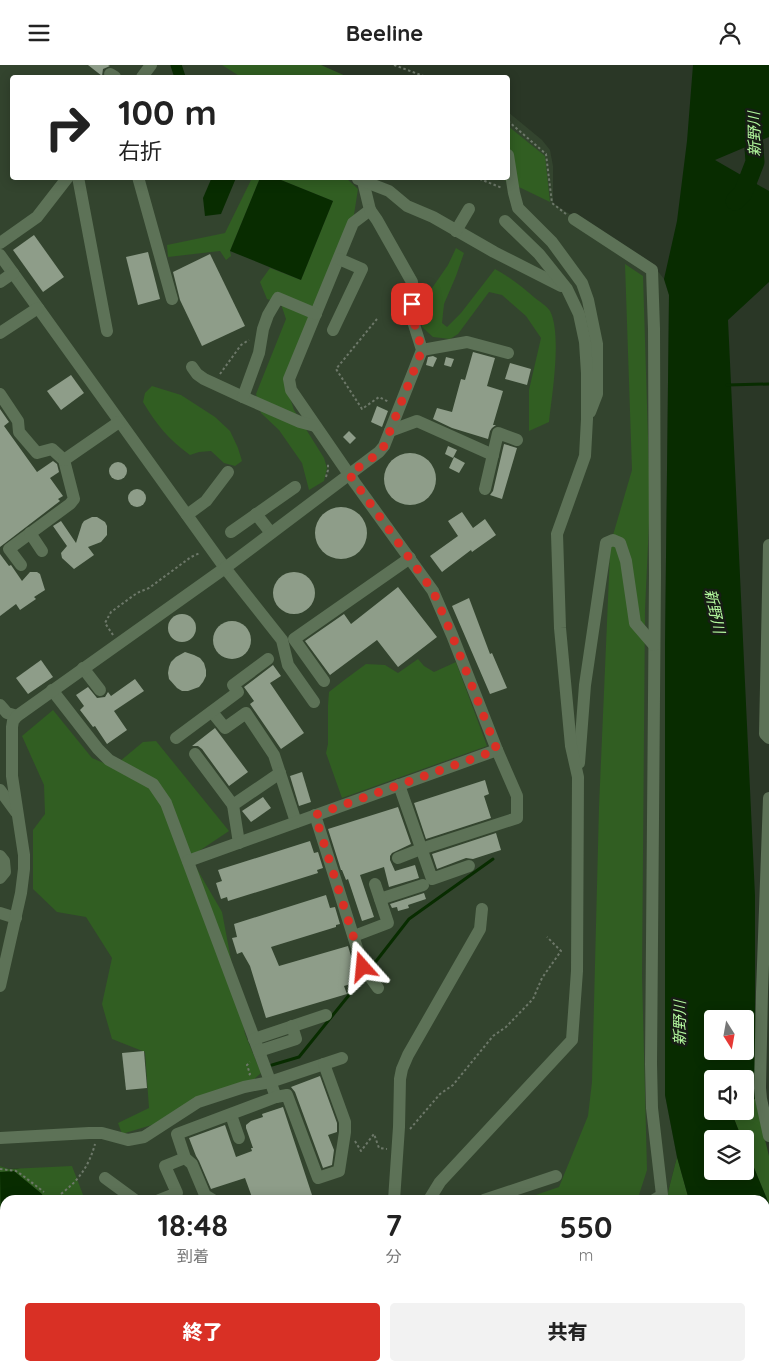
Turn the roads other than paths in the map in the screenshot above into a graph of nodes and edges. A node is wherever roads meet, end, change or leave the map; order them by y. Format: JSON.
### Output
{"nodes":[{"id":1,"x":510,"y":168,"type":"edge"},
{"id":2,"x":66,"y":180,"type":"edge"},
{"id":3,"x":79,"y":180,"type":"edge"},
{"id":4,"x":139,"y":180,"type":"edge"},
{"id":5,"x":361,"y":180,"type":"edge"},
{"id":6,"x":364,"y":180,"type":"edge"},
{"id":7,"x":469,"y":209,"type":"dead end"},
{"id":8,"x":370,"y":211,"type":"junction"},
{"id":9,"x":574,"y":219,"type":"road end"},
{"id":10,"x":505,"y":221,"type":"dead end"},
{"id":11,"x":456,"y":231,"type":"junction"},
{"id":12,"x":0,"y":243,"type":"edge"},
{"id":13,"x":0,"y":255,"type":"edge"},
{"id":14,"x":339,"y":259,"type":"junction"},
{"id":15,"x":13,"y":273,"type":"junction"},
{"id":16,"x":0,"y":282,"type":"edge"},
{"id":17,"x":568,"y":289,"type":"junction"},
{"id":18,"x":172,"y":299,"type":"dead end"},
{"id":19,"x":38,"y":308,"type":"junction"},
{"id":20,"x":316,"y":314,"type":"junction"},
{"id":21,"x":333,"y":330,"type":"dead end"},
{"id":22,"x":107,"y":331,"type":"dead end"},
{"id":23,"x":0,"y":333,"type":"edge"},
{"id":24,"x":422,"y":350,"type":"junction"},
{"id":25,"x":508,"y":353,"type":"dead end"},
{"id":26,"x":192,"y":367,"type":"dead end"},
{"id":27,"x":0,"y":394,"type":"edge"},
{"id":28,"x":243,"y":397,"type":"junction"},
{"id":29,"x":587,"y":419,"type":"junction"},
{"id":30,"x":119,"y":421,"type":"junction"},
{"id":31,"x":315,"y":425,"type":"junction"},
{"id":32,"x":390,"y":431,"type":"junction"},
{"id":33,"x":517,"y":440,"type":"dead end"},
{"id":34,"x":493,"y":455,"type":"junction"},
{"id":35,"x":64,"y":460,"type":"junction"},
{"id":36,"x":228,"y":473,"type":"dead end"},
{"id":37,"x":349,"y":474,"type":"junction"},
{"id":38,"x":295,"y":487,"type":"dead end"},
{"id":39,"x":485,"y":489,"type":"dead end"},
{"id":40,"x":256,"y":514,"type":"junction"},
{"id":41,"x":187,"y":515,"type":"junction"},
{"id":42,"x":231,"y":532,"type":"dead end"},
{"id":43,"x":30,"y":533,"type":"junction"},
{"id":44,"x":270,"y":533,"type":"junction"},
{"id":45,"x":769,"y":545,"type":"edge"},
{"id":46,"x":42,"y":551,"type":"dead end"},
{"id":47,"x":410,"y":557,"type":"junction"},
{"id":48,"x":14,"y":561,"type":"dead end"},
{"id":49,"x":225,"y":568,"type":"junction"},
{"id":50,"x":654,"y":645,"type":"junction"},
{"id":51,"x":268,"y":659,"type":"dead end"},
{"id":52,"x":83,"y":668,"type":"junction"},
{"id":53,"x":324,"y":681,"type":"dead end"},
{"id":54,"x":52,"y":689,"type":"junction"},
{"id":55,"x":100,"y":690,"type":"dead end"},
{"id":56,"x":314,"y":702,"type":"dead end"},
{"id":57,"x":0,"y":705,"type":"edge"},
{"id":58,"x":212,"y":712,"type":"junction"},
{"id":59,"x":17,"y":716,"type":"junction"},
{"id":60,"x":176,"y":738,"type":"dead end"},
{"id":61,"x":769,"y":738,"type":"edge"},
{"id":62,"x":497,"y":750,"type":"junction"},
{"id":63,"x":195,"y":754,"type":"dead end"},
{"id":64,"x":280,"y":773,"type":"junction"},
{"id":65,"x":6,"y":776,"type":"edge"},
{"id":66,"x":578,"y":777,"type":"junction"},
{"id":67,"x":399,"y":785,"type":"junction"},
{"id":68,"x":0,"y":790,"type":"edge"},
{"id":69,"x":769,"y":797,"type":"edge"},
{"id":70,"x":233,"y":805,"type":"junction"},
{"id":71,"x":18,"y":813,"type":"junction"},
{"id":72,"x":315,"y":815,"type":"junction"},
{"id":73,"x":296,"y":822,"type":"junction"},
{"id":74,"x":238,"y":843,"type":"junction"},
{"id":75,"x":421,"y":849,"type":"junction"},
{"id":76,"x":0,"y":856,"type":"edge"},
{"id":77,"x":398,"y":858,"type":"dead end"},
{"id":78,"x":188,"y":861,"type":"junction"},
{"id":79,"x":469,"y":866,"type":"dead end"},
{"id":80,"x":0,"y":878,"type":"edge"},
{"id":81,"x":375,"y":884,"type":"dead end"},
{"id":82,"x":423,"y":885,"type":"dead end"},
{"id":83,"x":380,"y":899,"type":"junction"},
{"id":84,"x":482,"y":909,"type":"dead end"},
{"id":85,"x":0,"y":913,"type":"edge"},
{"id":86,"x":16,"y":918,"type":"junction"},
{"id":87,"x":354,"y":936,"type":"junction"},
{"id":88,"x":0,"y":987,"type":"edge"},
{"id":89,"x":378,"y":988,"type":"dead end"},
{"id":90,"x":326,"y":1015,"type":"dead end"},
{"id":91,"x":292,"y":1026,"type":"junction"},
{"id":92,"x":254,"y":1039,"type":"junction"},
{"id":93,"x":259,"y":1051,"type":"junction"},
{"id":94,"x":342,"y":1058,"type":"dead end"},
{"id":95,"x":324,"y":1064,"type":"junction"},
{"id":96,"x":270,"y":1082,"type":"junction"},
{"id":97,"x":276,"y":1097,"type":"junction"},
{"id":98,"x":231,"y":1115,"type":"junction"},
{"id":99,"x":168,"y":1121,"type":"junction"},
{"id":100,"x":177,"y":1134,"type":"junction"},
{"id":101,"x":769,"y":1136,"type":"edge"},
{"id":102,"x":0,"y":1138,"type":"edge"},
{"id":103,"x":239,"y":1138,"type":"dead end"},
{"id":104,"x":185,"y":1158,"type":"junction"},
{"id":105,"x":556,"y":1176,"type":"dead end"},
{"id":106,"x":105,"y":1178,"type":"dead end"},
{"id":107,"x":128,"y":1195,"type":"edge"},
{"id":108,"x":172,"y":1195,"type":"edge"},
{"id":109,"x":205,"y":1195,"type":"edge"},
{"id":110,"x":394,"y":1195,"type":"edge"},
{"id":111,"x":431,"y":1195,"type":"edge"},
{"id":112,"x":499,"y":1195,"type":"edge"},
{"id":113,"x":662,"y":1195,"type":"edge"}],
"edges":[{"from":1,"to":29,"type":"street"},
{"from":2,"to":12,"type":"street"},
{"from":3,"to":22,"type":"street"},
{"from":4,"to":18,"type":"street"},
{"from":5,"to":8,"type":"street"},
{"from":6,"to":11,"type":"street"},
{"from":7,"to":11,"type":"street"},
{"from":8,"to":14,"type":"street"},
{"from":8,"to":24,"type":"street"},
{"from":9,"to":50,"type":"street"},
{"from":10,"to":17,"type":"street"},
{"from":11,"to":17,"type":"street"},
{"from":13,"to":15,"type":"street"},
{"from":14,"to":20,"type":"street"},
{"from":14,"to":21,"type":"street"},
{"from":15,"to":16,"type":"street"},
{"from":15,"to":19,"type":"street"},
{"from":17,"to":29,"type":"street"},
{"from":19,"to":23,"type":"street"},
{"from":19,"to":30,"type":"street"},
{"from":20,"to":28,"type":"street"},
{"from":20,"to":31,"type":"street"},
{"from":24,"to":25,"type":"street"},
{"from":24,"to":32,"type":"street"},
{"from":26,"to":28,"type":"street"},
{"from":27,"to":35,"type":"street"},
{"from":28,"to":31,"type":"street"},
{"from":29,"to":66,"type":"street"},
{"from":30,"to":35,"type":"street"},
{"from":30,"to":41,"type":"street"},
{"from":31,"to":37,"type":"street"},
{"from":32,"to":34,"type":"street"},
{"from":32,"to":37,"type":"street"},
{"from":33,"to":34,"type":"street"},
{"from":34,"to":39,"type":"street"},
{"from":35,"to":43,"type":"street"},
{"from":36,"to":41,"type":"street"},
{"from":37,"to":44,"type":"street"},
{"from":37,"to":47,"type":"street"},
{"from":38,"to":40,"type":"street"},
{"from":40,"to":42,"type":"street"},
{"from":40,"to":44,"type":"street"},
{"from":41,"to":49,"type":"street"},
{"from":43,"to":46,"type":"street"},
{"from":43,"to":48,"type":"street"},
{"from":44,"to":49,"type":"street"},
{"from":45,"to":61,"type":"street"},
{"from":47,"to":53,"type":"street"},
{"from":47,"to":62,"type":"street"},
{"from":49,"to":52,"type":"street"},
{"from":49,"to":56,"type":"street"},
{"from":50,"to":66,"type":"street"},
{"from":50,"to":113,"type":"street"},
{"from":51,"to":58,"type":"street"},
{"from":52,"to":54,"type":"street"},
{"from":52,"to":55,"type":"street"},
{"from":54,"to":59,"type":"street"},
{"from":54,"to":78,"type":"street"},
{"from":57,"to":59,"type":"street"},
{"from":58,"to":60,"type":"street"},
{"from":58,"to":64,"type":"street"},
{"from":59,"to":65,"type":"street"},
{"from":62,"to":67,"type":"street"},
{"from":62,"to":75,"type":"street"},
{"from":63,"to":70,"type":"street"},
{"from":64,"to":70,"type":"street"},
{"from":64,"to":73,"type":"street"},
{"from":65,"to":71,"type":"street"},
{"from":66,"to":111,"type":"street"},
{"from":67,"to":72,"type":"street"},
{"from":67,"to":75,"type":"street"},
{"from":68,"to":71,"type":"street"},
{"from":69,"to":101,"type":"street"},
{"from":70,"to":74,"type":"street"},
{"from":71,"to":86,"type":"street"},
{"from":72,"to":73,"type":"street"},
{"from":72,"to":87,"type":"street"},
{"from":73,"to":74,"type":"street"},
{"from":74,"to":78,"type":"street"},
{"from":75,"to":77,"type":"street"},
{"from":75,"to":79,"type":"street"},
{"from":76,"to":80,"type":"street"},
{"from":78,"to":92,"type":"street"},
{"from":81,"to":83,"type":"street"},
{"from":82,"to":83,"type":"street"},
{"from":83,"to":87,"type":"street"},
{"from":84,"to":110,"type":"street"},
{"from":85,"to":86,"type":"street"},
{"from":86,"to":88,"type":"street"},
{"from":87,"to":89,"type":"street"},
{"from":90,"to":91,"type":"street"},
{"from":91,"to":92,"type":"street"},
{"from":91,"to":93,"type":"street"},
{"from":92,"to":93,"type":"street"},
{"from":93,"to":96,"type":"street"},
{"from":94,"to":95,"type":"street"},
{"from":95,"to":96,"type":"street"},
{"from":95,"to":97,"type":"street"},
{"from":96,"to":97,"type":"street"},
{"from":96,"to":99,"type":"street"},
{"from":97,"to":98,"type":"street"},
{"from":98,"to":100,"type":"street"},
{"from":98,"to":103,"type":"street"},
{"from":99,"to":100,"type":"street"},
{"from":99,"to":102,"type":"street"},
{"from":100,"to":104,"type":"street"},
{"from":104,"to":108,"type":"street"},
{"from":104,"to":109,"type":"street"},
{"from":105,"to":112,"type":"street"},
{"from":106,"to":107,"type":"street"}]}
